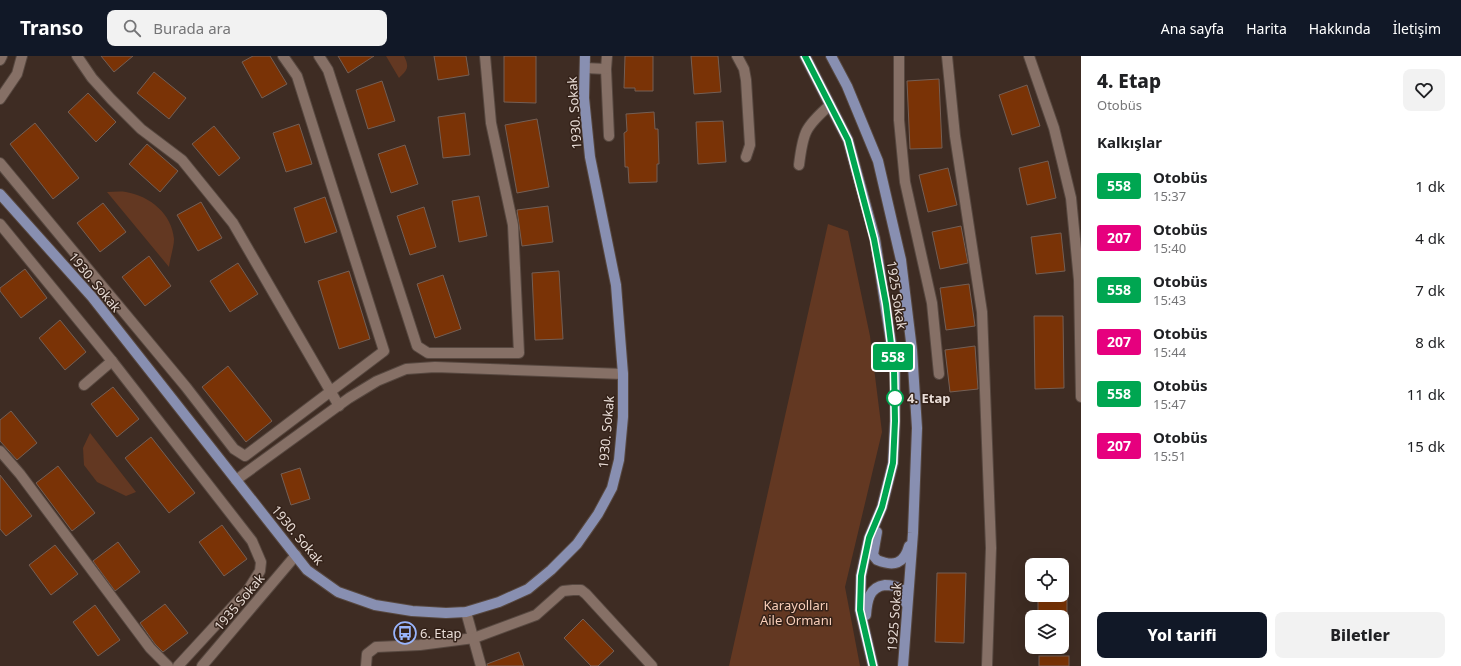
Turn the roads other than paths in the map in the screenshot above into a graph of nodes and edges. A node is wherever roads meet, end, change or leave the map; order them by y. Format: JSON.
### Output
{"nodes":[{"id":1,"x":2,"y":56,"type":"edge"},
{"id":2,"x":22,"y":56,"type":"edge"},
{"id":3,"x":77,"y":56,"type":"edge"},
{"id":4,"x":283,"y":56,"type":"edge"},
{"id":5,"x":319,"y":56,"type":"edge"},
{"id":6,"x":485,"y":56,"type":"edge"},
{"id":7,"x":585,"y":56,"type":"edge"},
{"id":8,"x":607,"y":56,"type":"edge"},
{"id":9,"x":737,"y":56,"type":"edge"},
{"id":10,"x":805,"y":56,"type":"edge"},
{"id":11,"x":831,"y":56,"type":"edge"},
{"id":12,"x":899,"y":56,"type":"edge"},
{"id":13,"x":947,"y":56,"type":"edge"},
{"id":14,"x":1029,"y":56,"type":"edge"},
{"id":15,"x":0,"y":60,"type":"edge"},
{"id":16,"x":585,"y":68,"type":"junction"},
{"id":17,"x":606,"y":69,"type":"junction"},
{"id":18,"x":0,"y":99,"type":"edge"},
{"id":19,"x":830,"y":105,"type":"junction"},
{"id":20,"x":609,"y":136,"type":"dead end"},
{"id":21,"x":746,"y":157,"type":"dead end"},
{"id":22,"x":0,"y":163,"type":"edge"},
{"id":23,"x":799,"y":165,"type":"dead end"},
{"id":24,"x":0,"y":194,"type":"edge"},
{"id":25,"x":0,"y":224,"type":"edge"},
{"id":26,"x":519,"y":353,"type":"junction"},
{"id":27,"x":112,"y":360,"type":"junction"},
{"id":28,"x":519,"y":370,"type":"junction"},
{"id":29,"x":623,"y":374,"type":"junction"},
{"id":30,"x":939,"y":374,"type":"dead end"},
{"id":31,"x":84,"y":386,"type":"dead end"},
{"id":32,"x":331,"y":391,"type":"junction"},
{"id":33,"x":1081,"y":397,"type":"edge"},
{"id":34,"x":339,"y":406,"type":"junction"},
{"id":35,"x":0,"y":451,"type":"edge"},
{"id":36,"x":236,"y":480,"type":"junction"},
{"id":37,"x":882,"y":507,"type":"junction"},
{"id":38,"x":913,"y":533,"type":"junction"},
{"id":39,"x":296,"y":556,"type":"junction"},
{"id":40,"x":466,"y":612,"type":"junction"},
{"id":41,"x":908,"y":615,"type":"junction"},
{"id":42,"x":474,"y":638,"type":"junction"},
{"id":43,"x":868,"y":647,"type":"junction"},
{"id":44,"x":168,"y":666,"type":"edge"},
{"id":45,"x":178,"y":666,"type":"edge"},
{"id":46,"x":202,"y":666,"type":"edge"},
{"id":47,"x":366,"y":666,"type":"edge"},
{"id":48,"x":481,"y":666,"type":"edge"},
{"id":49,"x":652,"y":666,"type":"edge"},
{"id":50,"x":873,"y":666,"type":"edge"},
{"id":51,"x":903,"y":666,"type":"edge"},
{"id":52,"x":987,"y":666,"type":"edge"}],
"edges":[{"from":1,"to":15,"type":"street"},
{"from":2,"to":18,"type":"street"},
{"from":3,"to":32,"type":"street"},
{"from":4,"to":32,"type":"street"},
{"from":5,"to":26,"type":"street"},
{"from":6,"to":26,"type":"street"},
{"from":7,"to":16,"type":"main road","name":"1930. Sokak"},
{"from":8,"to":17,"type":"street"},
{"from":9,"to":21,"type":"street"},
{"from":10,"to":19,"type":"main road","name":"1925 Sokak"},
{"from":11,"to":38,"type":"main road","name":"1925 Sokak"},
{"from":12,"to":30,"type":"street"},
{"from":13,"to":52,"type":"street"},
{"from":14,"to":33,"type":"street"},
{"from":16,"to":17,"type":"street"},
{"from":16,"to":29,"type":"main road","name":"1930. Sokak"},
{"from":17,"to":20,"type":"street"},
{"from":19,"to":23,"type":"street"},
{"from":19,"to":37,"type":"main road","name":"1925 Sokak"},
{"from":22,"to":32,"type":"street"},
{"from":24,"to":36,"type":"main road","name":"1930. Sokak"},
{"from":25,"to":27,"type":"street"},
{"from":26,"to":28,"type":"street"},
{"from":27,"to":31,"type":"street"},
{"from":27,"to":45,"type":"street"},
{"from":28,"to":29,"type":"street"},
{"from":28,"to":34,"type":"street"},
{"from":29,"to":40,"type":"main road","name":"1930. Sokak"},
{"from":32,"to":34,"type":"street"},
{"from":34,"to":36,"type":"street"},
{"from":35,"to":44,"type":"street"},
{"from":36,"to":39,"type":"main road","name":"1930. Sokak"},
{"from":37,"to":38,"type":"main road"},
{"from":37,"to":43,"type":"main road","name":"1925 Sokak"},
{"from":38,"to":41,"type":"main road","name":"1925 Sokak"},
{"from":39,"to":40,"type":"main road","name":"1930. Sokak"},
{"from":39,"to":46,"type":"street","name":"1935 Sokak"},
{"from":40,"to":42,"type":"street"},
{"from":41,"to":43,"type":"main road"},
{"from":41,"to":51,"type":"main road","name":"1925 Sokak"},
{"from":42,"to":47,"type":"street"},
{"from":42,"to":48,"type":"street"},
{"from":42,"to":49,"type":"street"},
{"from":43,"to":50,"type":"main road","name":"1925 Sokak"}]}
